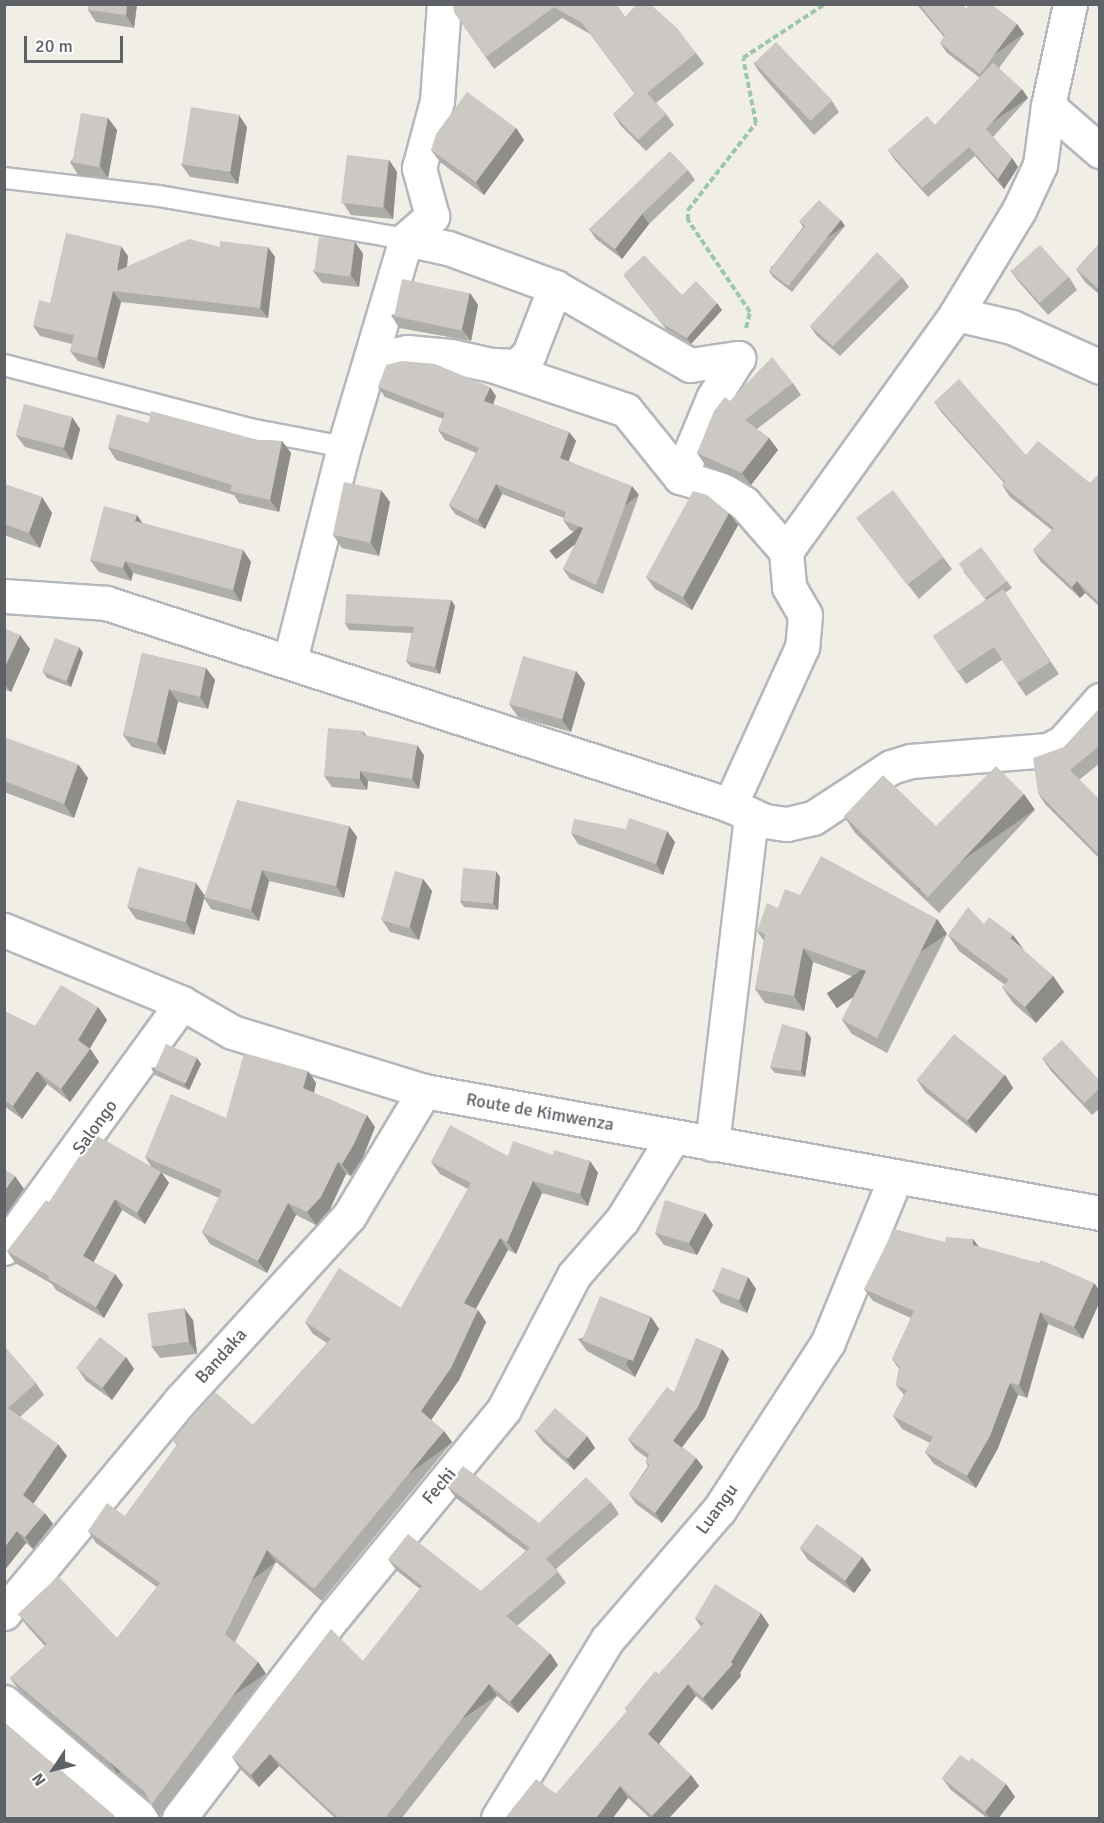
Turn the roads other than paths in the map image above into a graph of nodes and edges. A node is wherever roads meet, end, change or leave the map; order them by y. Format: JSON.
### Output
{"nodes":[{"id":1,"x":444,"y":4,"type":"edge"},
{"id":2,"x":1070,"y":4,"type":"edge"},
{"id":3,"x":1048,"y":106,"type":"junction"},
{"id":4,"x":1100,"y":151,"type":"edge"},
{"id":5,"x":4,"y":178,"type":"edge"},
{"id":6,"x":406,"y":239,"type":"junction"},
{"id":7,"x":555,"y":287,"type":"junction"},
{"id":8,"x":956,"y":314,"type":"junction"},
{"id":9,"x":370,"y":361,"type":"junction"},
{"id":10,"x":492,"y":364,"type":"junction"},
{"id":11,"x":4,"y":365,"type":"edge"},
{"id":12,"x":1100,"y":366,"type":"edge"},
{"id":13,"x":344,"y":447,"type":"junction"},
{"id":14,"x":680,"y":477,"type":"junction"},
{"id":15,"x":786,"y":550,"type":"junction"},
{"id":16,"x":4,"y":596,"type":"edge"},
{"id":17,"x":290,"y":660,"type":"junction"},
{"id":18,"x":1100,"y":700,"type":"edge"},
{"id":19,"x":740,"y":810,"type":"junction"},
{"id":20,"x":4,"y":930,"type":"edge"},
{"id":21,"x":182,"y":1003,"type":"junction"},
{"id":22,"x":424,"y":1091,"type":"junction"},
{"id":23,"x":673,"y":1137,"type":"junction"},
{"id":24,"x":712,"y":1144,"type":"junction"},
{"id":25,"x":896,"y":1176,"type":"junction"},
{"id":26,"x":1099,"y":1212,"type":"edge"},
{"id":27,"x":4,"y":1248,"type":"edge"},
{"id":28,"x":4,"y":1613,"type":"edge"},
{"id":29,"x":4,"y":1702,"type":"edge"},
{"id":30,"x":141,"y":1818,"type":"edge"},
{"id":31,"x":179,"y":1818,"type":"edge"},
{"id":32,"x":498,"y":1818,"type":"edge"}],
"edges":[{"from":1,"to":6,"type":"street"},
{"from":2,"to":3,"type":"street"},
{"from":3,"to":4,"type":"street"},
{"from":3,"to":8,"type":"street"},
{"from":5,"to":6,"type":"lane"},
{"from":6,"to":7,"type":"street"},
{"from":6,"to":9,"type":"street"},
{"from":7,"to":10,"type":"street"},
{"from":7,"to":14,"type":"street"},
{"from":8,"to":12,"type":"street"},
{"from":8,"to":15,"type":"street"},
{"from":9,"to":10,"type":"street"},
{"from":9,"to":13,"type":"street"},
{"from":10,"to":14,"type":"street"},
{"from":11,"to":13,"type":"lane"},
{"from":13,"to":17,"type":"street"},
{"from":14,"to":15,"type":"street"},
{"from":15,"to":19,"type":"street"},
{"from":16,"to":17,"type":"street"},
{"from":17,"to":19,"type":"street"},
{"from":18,"to":19,"type":"street"},
{"from":19,"to":24,"type":"street"},
{"from":20,"to":21,"type":"street","name":"Route de Kimwenza"},
{"from":21,"to":22,"type":"street","name":"Route de Kimwenza"},
{"from":21,"to":27,"type":"street","name":"Salongo"},
{"from":22,"to":23,"type":"street","name":"Route de Kimwenza"},
{"from":22,"to":28,"type":"street","name":"Bandaka"},
{"from":23,"to":24,"type":"street","name":"Route de Kimwenza"},
{"from":23,"to":31,"type":"street","name":"Fechi"},
{"from":24,"to":25,"type":"street","name":"Route de Kimwenza"},
{"from":25,"to":26,"type":"street","name":"Route de Kimwenza"},
{"from":25,"to":32,"type":"street","name":"Luangu"},
{"from":29,"to":30,"type":"street"}]}
